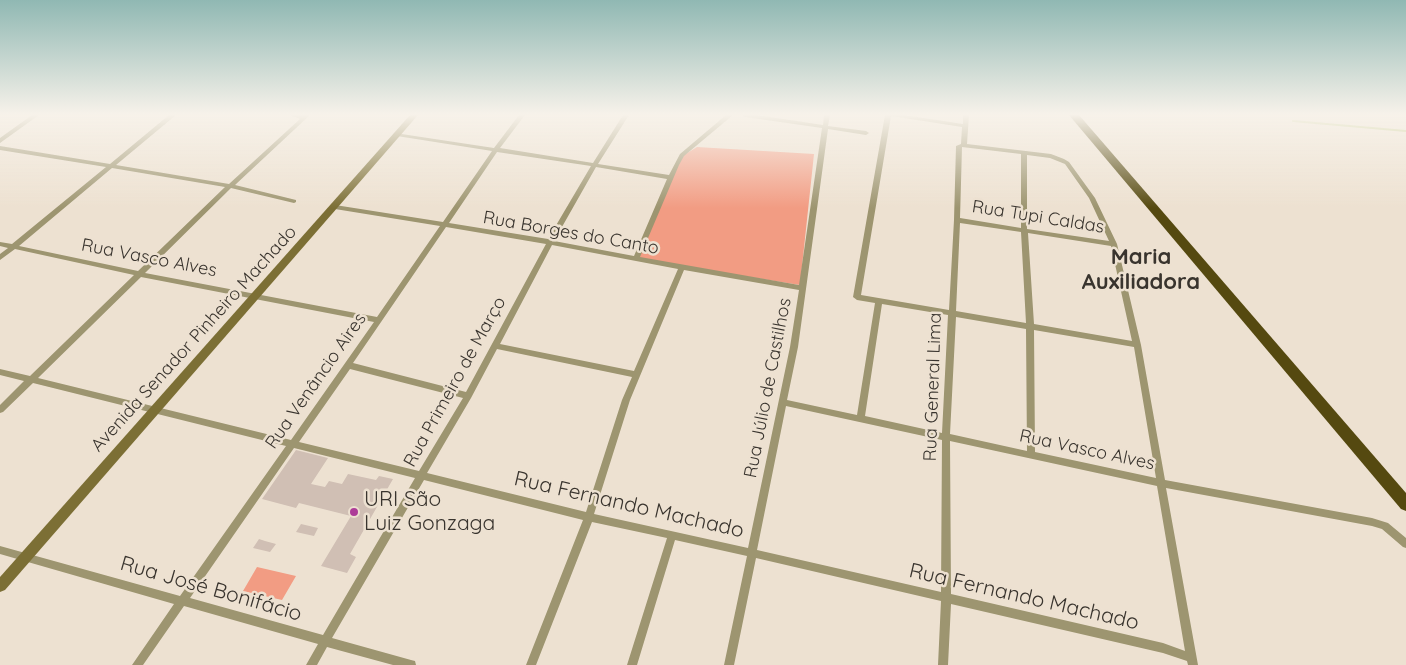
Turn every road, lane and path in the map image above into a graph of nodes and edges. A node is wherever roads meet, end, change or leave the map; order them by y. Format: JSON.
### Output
{"nodes":[{"id":1,"x":135,"y":146,"type":"edge"},
{"id":2,"x":273,"y":146,"type":"edge"},
{"id":3,"x":387,"y":146,"type":"edge"},
{"id":4,"x":483,"y":146,"type":"edge"},
{"id":5,"x":606,"y":146,"type":"edge"},
{"id":6,"x":693,"y":146,"type":"edge"},
{"id":7,"x":822,"y":146,"type":"edge"},
{"id":8,"x":883,"y":146,"type":"edge"},
{"id":9,"x":959,"y":146,"type":"edge"},
{"id":10,"x":972,"y":146,"type":"edge"},
{"id":11,"x":1100,"y":146,"type":"edge"},
{"id":12,"x":0,"y":148,"type":"edge"},
{"id":13,"x":497,"y":148,"type":"junction"},
{"id":14,"x":1024,"y":153,"type":"junction"},
{"id":15,"x":595,"y":164,"type":"junction"},
{"id":16,"x":110,"y":166,"type":"junction"},
{"id":17,"x":669,"y":177,"type":"junction"},
{"id":18,"x":230,"y":186,"type":"junction"},
{"id":19,"x":294,"y":201,"type":"dead end"},
{"id":20,"x":334,"y":207,"type":"junction"},
{"id":21,"x":957,"y":220,"type":"junction"},
{"id":22,"x":444,"y":226,"type":"junction"},
{"id":23,"x":1024,"y":229,"type":"junction"},
{"id":24,"x":550,"y":242,"type":"junction"},
{"id":25,"x":0,"y":244,"type":"edge"},
{"id":26,"x":1114,"y":244,"type":"junction"},
{"id":27,"x":14,"y":247,"type":"junction"},
{"id":28,"x":0,"y":258,"type":"edge"},
{"id":29,"x":636,"y":259,"type":"junction"},
{"id":30,"x":682,"y":267,"type":"junction"},
{"id":31,"x":140,"y":274,"type":"junction"},
{"id":32,"x":803,"y":288,"type":"junction"},
{"id":33,"x":256,"y":295,"type":"junction"},
{"id":34,"x":879,"y":301,"type":"junction"},
{"id":35,"x":952,"y":312,"type":"junction"},
{"id":36,"x":380,"y":320,"type":"junction"},
{"id":37,"x":1030,"y":327,"type":"junction"},
{"id":38,"x":1137,"y":345,"type":"junction"},
{"id":39,"x":496,"y":346,"type":"junction"},
{"id":40,"x":348,"y":365,"type":"junction"},
{"id":41,"x":0,"y":372,"type":"edge"},
{"id":42,"x":637,"y":375,"type":"junction"},
{"id":43,"x":31,"y":380,"type":"junction"},
{"id":44,"x":468,"y":396,"type":"junction"},
{"id":45,"x":782,"y":402,"type":"junction"},
{"id":46,"x":0,"y":410,"type":"edge"},
{"id":47,"x":154,"y":410,"type":"junction"},
{"id":48,"x":860,"y":419,"type":"junction"},
{"id":49,"x":946,"y":436,"type":"junction"},
{"id":50,"x":292,"y":443,"type":"junction"},
{"id":51,"x":1031,"y":455,"type":"junction"},
{"id":52,"x":422,"y":475,"type":"junction"},
{"id":53,"x":1162,"y":483,"type":"junction"},
{"id":54,"x":1406,"y":504,"type":"edge"},
{"id":55,"x":589,"y":517,"type":"junction"},
{"id":56,"x":672,"y":536,"type":"junction"},
{"id":57,"x":1406,"y":544,"type":"edge"},
{"id":58,"x":0,"y":550,"type":"edge"},
{"id":59,"x":753,"y":553,"type":"junction"},
{"id":60,"x":25,"y":558,"type":"junction"},
{"id":61,"x":0,"y":586,"type":"edge"},
{"id":62,"x":946,"y":598,"type":"junction"},
{"id":63,"x":182,"y":600,"type":"junction"},
{"id":64,"x":324,"y":641,"type":"junction"},
{"id":65,"x":1193,"y":661,"type":"edge"},
{"id":66,"x":137,"y":665,"type":"edge"},
{"id":67,"x":311,"y":665,"type":"edge"},
{"id":68,"x":411,"y":665,"type":"edge"},
{"id":69,"x":531,"y":665,"type":"edge"},
{"id":70,"x":632,"y":665,"type":"edge"},
{"id":71,"x":729,"y":665,"type":"edge"},
{"id":72,"x":943,"y":665,"type":"edge"}],
"edges":[{"from":1,"to":16,"type":"street"},
{"from":2,"to":18,"type":"street"},
{"from":3,"to":20,"type":"main road","name":"Avenida Senador Pinheiro Machado"},
{"from":4,"to":13,"type":"street"},
{"from":5,"to":15,"type":"street","name":"Rua Primeiro de Março"},
{"from":6,"to":17,"type":"street"},
{"from":7,"to":32,"type":"street","name":"Rua Júlio de Castilhos"},
{"from":8,"to":34,"type":"street"},
{"from":9,"to":21,"type":"street","name":"Rua General Lima"},
{"from":10,"to":14,"type":"street"},
{"from":11,"to":54,"type":"highway"},
{"from":12,"to":16,"type":"street"},
{"from":13,"to":15,"type":"street"},
{"from":13,"to":22,"type":"street","name":"Rua Venâncio Aires"},
{"from":14,"to":23,"type":"street"},
{"from":14,"to":26,"type":"street"},
{"from":15,"to":17,"type":"street"},
{"from":15,"to":24,"type":"street","name":"Rua Primeiro de Março"},
{"from":16,"to":18,"type":"street"},
{"from":16,"to":27,"type":"street"},
{"from":17,"to":29,"type":"street"},
{"from":18,"to":19,"type":"street"},
{"from":18,"to":31,"type":"street"},
{"from":20,"to":22,"type":"street","name":"Rua Borges do Canto"},
{"from":20,"to":33,"type":"main road","name":"Avenida Senador Pinheiro Machado"},
{"from":21,"to":23,"type":"street","name":"Rua Tupi Caldas"},
{"from":21,"to":35,"type":"street","name":"Rua General Lima"},
{"from":22,"to":24,"type":"street","name":"Rua Borges do Canto"},
{"from":22,"to":36,"type":"street","name":"Rua Venâncio Aires"},
{"from":23,"to":26,"type":"street","name":"Rua Tupi Caldas"},
{"from":23,"to":37,"type":"street"},
{"from":24,"to":29,"type":"street","name":"Rua Borges do Canto"},
{"from":24,"to":39,"type":"street","name":"Rua Primeiro de Março"},
{"from":25,"to":27,"type":"street","name":"Rua Vasco Alves"},
{"from":26,"to":38,"type":"street"},
{"from":27,"to":28,"type":"street"},
{"from":27,"to":31,"type":"street","name":"Rua Vasco Alves"},
{"from":29,"to":30,"type":"street","name":"Rua Borges do Canto"},
{"from":30,"to":32,"type":"street","name":"Rua Borges do Canto"},
{"from":30,"to":42,"type":"street"},
{"from":31,"to":33,"type":"street","name":"Rua Vasco Alves"},
{"from":31,"to":43,"type":"street"},
{"from":32,"to":45,"type":"street","name":"Rua Júlio de Castilhos"},
{"from":33,"to":36,"type":"street","name":"Rua Vasco Alves"},
{"from":33,"to":47,"type":"main road","name":"Avenida Senador Pinheiro Machado"},
{"from":34,"to":35,"type":"street"},
{"from":34,"to":48,"type":"street"},
{"from":35,"to":37,"type":"street"},
{"from":35,"to":49,"type":"street","name":"Rua General Lima"},
{"from":36,"to":40,"type":"street","name":"Rua Venâncio Aires"},
{"from":37,"to":38,"type":"street"},
{"from":37,"to":51,"type":"street"},
{"from":38,"to":53,"type":"street"},
{"from":39,"to":42,"type":"street"},
{"from":39,"to":44,"type":"street","name":"Rua Primeiro de Março"},
{"from":40,"to":44,"type":"street"},
{"from":40,"to":50,"type":"street","name":"Rua Venâncio Aires"},
{"from":41,"to":43,"type":"street","name":"Rua Fernando Machado"},
{"from":42,"to":55,"type":"street"},
{"from":43,"to":46,"type":"street"},
{"from":43,"to":47,"type":"street","name":"Rua Fernando Machado"},
{"from":44,"to":52,"type":"street","name":"Rua Primeiro de Março"},
{"from":45,"to":48,"type":"street","name":"Rua Vasco Alves"},
{"from":45,"to":59,"type":"street","name":"Rua Júlio de Castilhos"},
{"from":47,"to":50,"type":"street","name":"Rua Fernando Machado"},
{"from":47,"to":60,"type":"main road","name":"Avenida Senador Pinheiro Machado"},
{"from":48,"to":49,"type":"street","name":"Rua Vasco Alves"},
{"from":49,"to":51,"type":"street","name":"Rua Vasco Alves"},
{"from":49,"to":62,"type":"street","name":"Rua General Lima"},
{"from":50,"to":52,"type":"street","name":"Rua Fernando Machado"},
{"from":50,"to":63,"type":"street","name":"Rua Venâncio Aires"},
{"from":51,"to":53,"type":"street","name":"Rua Vasco Alves"},
{"from":52,"to":55,"type":"street","name":"Rua Fernando Machado"},
{"from":52,"to":64,"type":"street","name":"Rua Primeiro de Março"},
{"from":53,"to":57,"type":"street","name":"Rua Vasco Alves"},
{"from":53,"to":65,"type":"street"},
{"from":55,"to":56,"type":"street","name":"Rua Fernando Machado"},
{"from":55,"to":69,"type":"street"},
{"from":56,"to":59,"type":"street","name":"Rua Fernando Machado"},
{"from":56,"to":70,"type":"street"},
{"from":58,"to":60,"type":"street","name":"Rua José Bonifácio"},
{"from":59,"to":62,"type":"street","name":"Rua Fernando Machado"},
{"from":59,"to":71,"type":"street","name":"Rua Júlio de Castilhos"},
{"from":60,"to":61,"type":"main road","name":"Avenida Senador Pinheiro Machado"},
{"from":60,"to":63,"type":"street","name":"Rua José Bonifácio"},
{"from":62,"to":65,"type":"street","name":"Rua Fernando Machado"},
{"from":62,"to":72,"type":"street","name":"Rua General Lima"},
{"from":63,"to":64,"type":"street","name":"Rua José Bonifácio"},
{"from":63,"to":66,"type":"street","name":"Rua Venâncio Aires"},
{"from":64,"to":67,"type":"street","name":"Rua Primeiro de Março"},
{"from":64,"to":68,"type":"street","name":"Rua José Bonifácio"}]}
